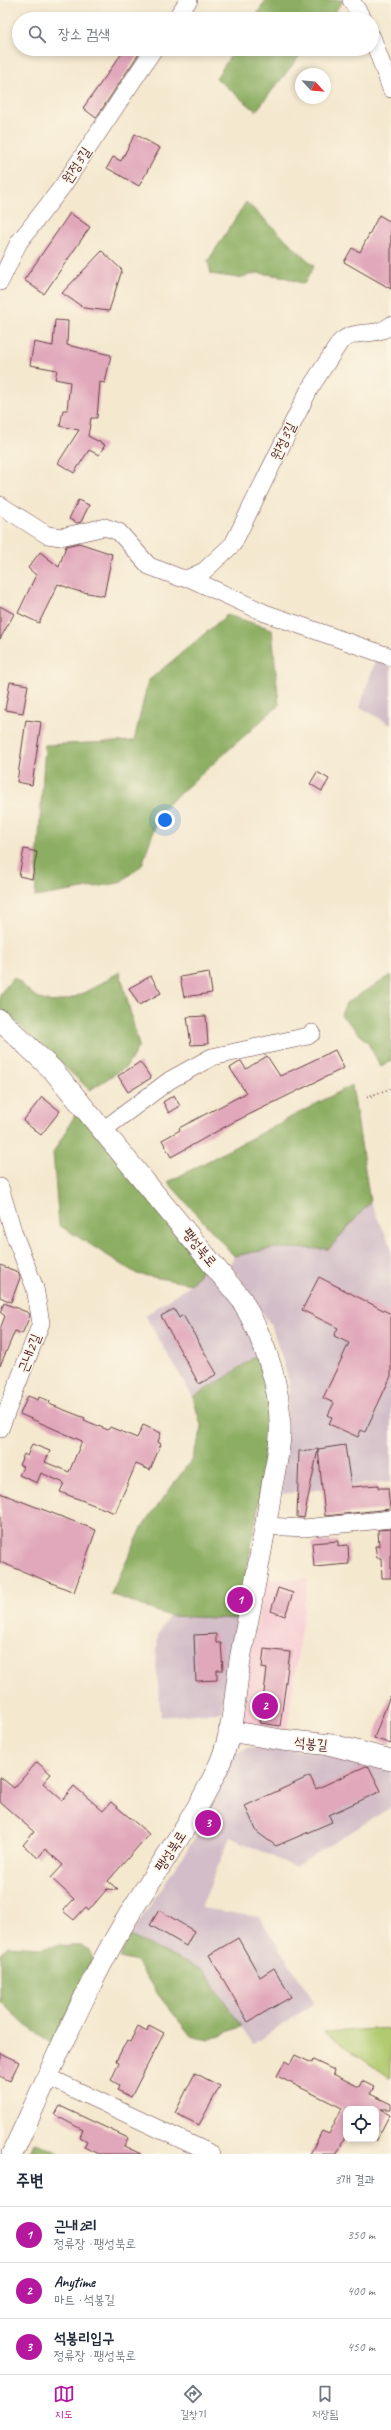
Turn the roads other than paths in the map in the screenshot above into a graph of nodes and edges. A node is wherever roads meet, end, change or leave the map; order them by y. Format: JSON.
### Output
{"nodes":[{"id":1,"x":190,"y":0,"type":"edge"},
{"id":2,"x":351,"y":0,"type":"edge"},
{"id":3,"x":181,"y":12,"type":"edge"},
{"id":4,"x":359,"y":12,"type":"edge"},
{"id":5,"x":149,"y":56,"type":"edge"},
{"id":6,"x":379,"y":56,"type":"edge"},
{"id":7,"x":391,"y":89,"type":"edge"},
{"id":8,"x":0,"y":282,"type":"edge"},
{"id":9,"x":391,"y":325,"type":"edge"},
{"id":10,"x":0,"y":506,"type":"edge"},
{"id":11,"x":189,"y":578,"type":"junction"},
{"id":12,"x":391,"y":657,"type":"edge"},
{"id":13,"x":0,"y":1020,"type":"edge"},
{"id":14,"x":312,"y":1033,"type":"dead end"},
{"id":15,"x":103,"y":1130,"type":"junction"},
{"id":16,"x":0,"y":1187,"type":"edge"},
{"id":17,"x":0,"y":1429,"type":"edge"},
{"id":18,"x":391,"y":1519,"type":"edge"},
{"id":19,"x":266,"y":1526,"type":"junction"},
{"id":20,"x":229,"y":1731,"type":"junction"},
{"id":21,"x":391,"y":1760,"type":"edge"},
{"id":22,"x":48,"y":2077,"type":"junction"},
{"id":23,"x":12,"y":2154,"type":"edge"},
{"id":24,"x":212,"y":2154,"type":"edge"}],
"edges":[{"from":1,"to":3,"type":"street"},
{"from":2,"to":4,"type":"street"},
{"from":5,"to":8,"type":"street","name":"원정3길"},
{"from":6,"to":7,"type":"street"},
{"from":9,"to":11,"type":"street","name":"원정3길"},
{"from":10,"to":11,"type":"street"},
{"from":11,"to":12,"type":"street"},
{"from":13,"to":15,"type":"street","name":"팽성북로"},
{"from":14,"to":15,"type":"street"},
{"from":15,"to":19,"type":"street","name":"팽성북로"},
{"from":16,"to":17,"type":"street","name":"근내2길"},
{"from":18,"to":19,"type":"street"},
{"from":19,"to":20,"type":"street","name":"팽성북로"},
{"from":20,"to":21,"type":"street","name":"석봉길"},
{"from":20,"to":22,"type":"street","name":"팽성북로"},
{"from":22,"to":23,"type":"street","name":"팽성북로"},
{"from":22,"to":24,"type":"street"}]}
